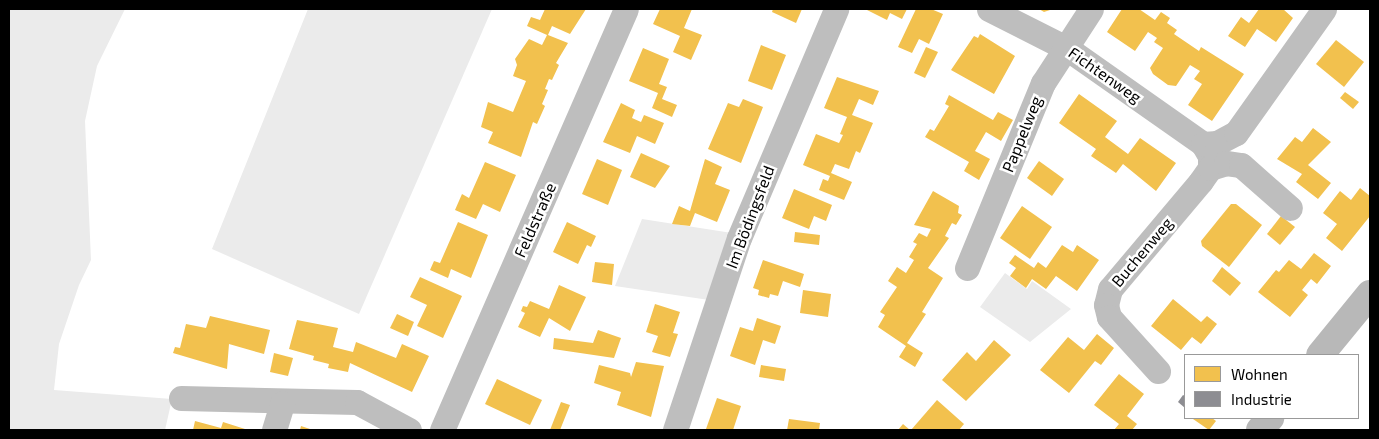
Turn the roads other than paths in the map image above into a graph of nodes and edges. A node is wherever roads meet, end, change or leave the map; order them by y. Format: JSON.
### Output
{"nodes":[{"id":1,"x":626,"y":9,"type":"edge"},
{"id":2,"x":836,"y":9,"type":"edge"},
{"id":3,"x":989,"y":9,"type":"edge"},
{"id":4,"x":1092,"y":9,"type":"edge"},
{"id":5,"x":1324,"y":9,"type":"edge"},
{"id":6,"x":1068,"y":49,"type":"junction"},
{"id":7,"x":1207,"y":156,"type":"junction"},
{"id":8,"x":1290,"y":208,"type":"dead end"},
{"id":9,"x":967,"y":268,"type":"dead end"},
{"id":10,"x":1370,"y":294,"type":"edge"},
{"id":11,"x":1321,"y":354,"type":"edge"},
{"id":12,"x":1158,"y":371,"type":"dead end"},
{"id":13,"x":181,"y":398,"type":"dead end"},
{"id":14,"x":282,"y":403,"type":"junction"},
{"id":15,"x":1269,"y":419,"type":"edge"},
{"id":16,"x":274,"y":430,"type":"edge"},
{"id":17,"x":410,"y":430,"type":"edge"},
{"id":18,"x":442,"y":430,"type":"edge"},
{"id":19,"x":675,"y":430,"type":"edge"},
{"id":20,"x":1260,"y":430,"type":"edge"}],
"edges":[{"from":1,"to":18,"type":"street","name":"Feldstraße"},
{"from":2,"to":19,"type":"street","name":"Im Bödingsfeld"},
{"from":3,"to":6,"type":"street","name":"Fichtenweg"},
{"from":4,"to":6,"type":"street","name":"Pappelweg"},
{"from":5,"to":7,"type":"street"},
{"from":6,"to":7,"type":"street","name":"Fichtenweg"},
{"from":6,"to":9,"type":"street","name":"Pappelweg"},
{"from":7,"to":8,"type":"street"},
{"from":7,"to":12,"type":"street","name":"Buchenweg"},
{"from":10,"to":11,"type":"main road"},
{"from":13,"to":14,"type":"street"},
{"from":14,"to":16,"type":"street"},
{"from":14,"to":17,"type":"street"},
{"from":15,"to":20,"type":"main road"}]}
